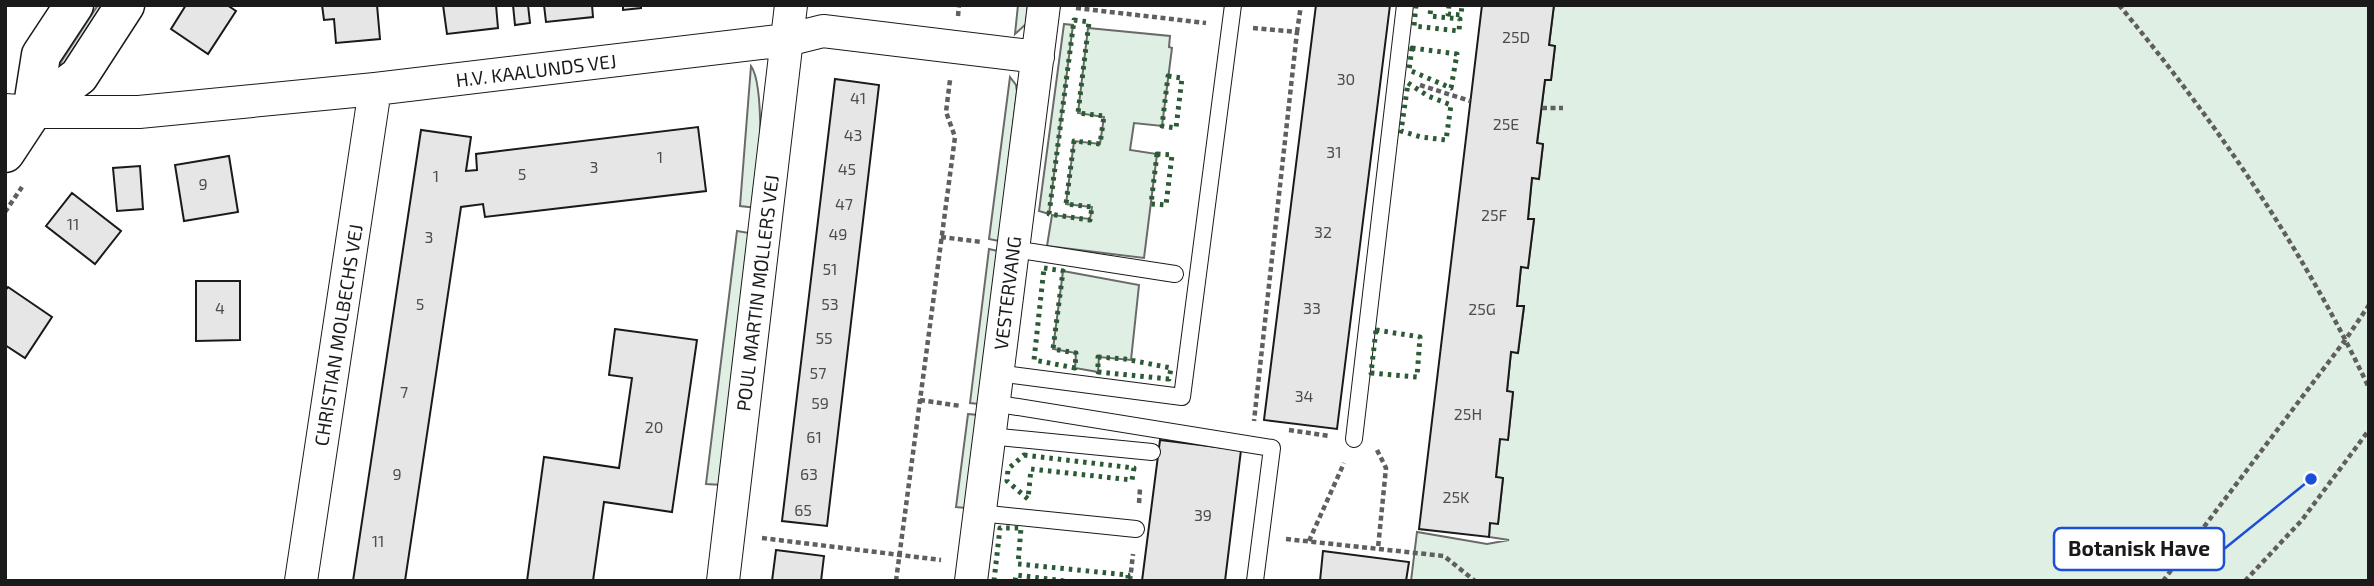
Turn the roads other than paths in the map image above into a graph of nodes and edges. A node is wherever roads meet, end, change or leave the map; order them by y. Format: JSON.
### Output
{"nodes":[{"id":1,"x":74,"y":5,"type":"edge"},
{"id":2,"x":125,"y":5,"type":"edge"},
{"id":3,"x":791,"y":5,"type":"edge"},
{"id":4,"x":1044,"y":5,"type":"edge"},
{"id":5,"x":1233,"y":5,"type":"edge"},
{"id":6,"x":1405,"y":5,"type":"edge"},
{"id":7,"x":787,"y":40,"type":"junction"},
{"id":8,"x":1038,"y":57,"type":"junction"},
{"id":9,"x":375,"y":89,"type":"junction"},
{"id":10,"x":19,"y":111,"type":"edge"},
{"id":11,"x":5,"y":153,"type":"edge"},
{"id":12,"x":1013,"y":249,"type":"junction"},
{"id":13,"x":1175,"y":274,"type":"dead end"},
{"id":14,"x":993,"y":405,"type":"junction"},
{"id":15,"x":1354,"y":439,"type":"road end"},
{"id":16,"x":1152,"y":452,"type":"dead end"},
{"id":17,"x":979,"y":513,"type":"junction"},
{"id":18,"x":1136,"y":528,"type":"dead end"},
{"id":19,"x":972,"y":572,"type":"edge"},
{"id":20,"x":301,"y":581,"type":"edge"},
{"id":21,"x":723,"y":581,"type":"edge"},
{"id":22,"x":1255,"y":581,"type":"edge"}],
"edges":[{"from":1,"to":10,"type":"street"},
{"from":2,"to":10,"type":"street"},
{"from":3,"to":7,"type":"street","name":"POUL MARTIN MØLLERS VEJ"},
{"from":4,"to":8,"type":"street","name":"VESTERVANG"},
{"from":5,"to":14,"type":"lane"},
{"from":6,"to":15,"type":"lane"},
{"from":7,"to":8,"type":"street","name":"H.V. KAALUNDS VEJ"},
{"from":7,"to":9,"type":"street","name":"H.V. KAALUNDS VEJ"},
{"from":7,"to":21,"type":"street","name":"POUL MARTIN MØLLERS VEJ"},
{"from":8,"to":12,"type":"street","name":"VESTERVANG"},
{"from":9,"to":10,"type":"street","name":"H.V. KAALUNDS VEJ"},
{"from":9,"to":20,"type":"street","name":"CHRISTIAN MOLBECHS VEJ"},
{"from":10,"to":11,"type":"street"},
{"from":12,"to":13,"type":"lane"},
{"from":12,"to":14,"type":"street","name":"VESTERVANG"},
{"from":14,"to":16,"type":"lane"},
{"from":14,"to":17,"type":"street","name":"VESTERVANG"},
{"from":14,"to":22,"type":"lane"},
{"from":17,"to":18,"type":"lane"},
{"from":17,"to":19,"type":"street","name":"VESTERVANG"}]}
